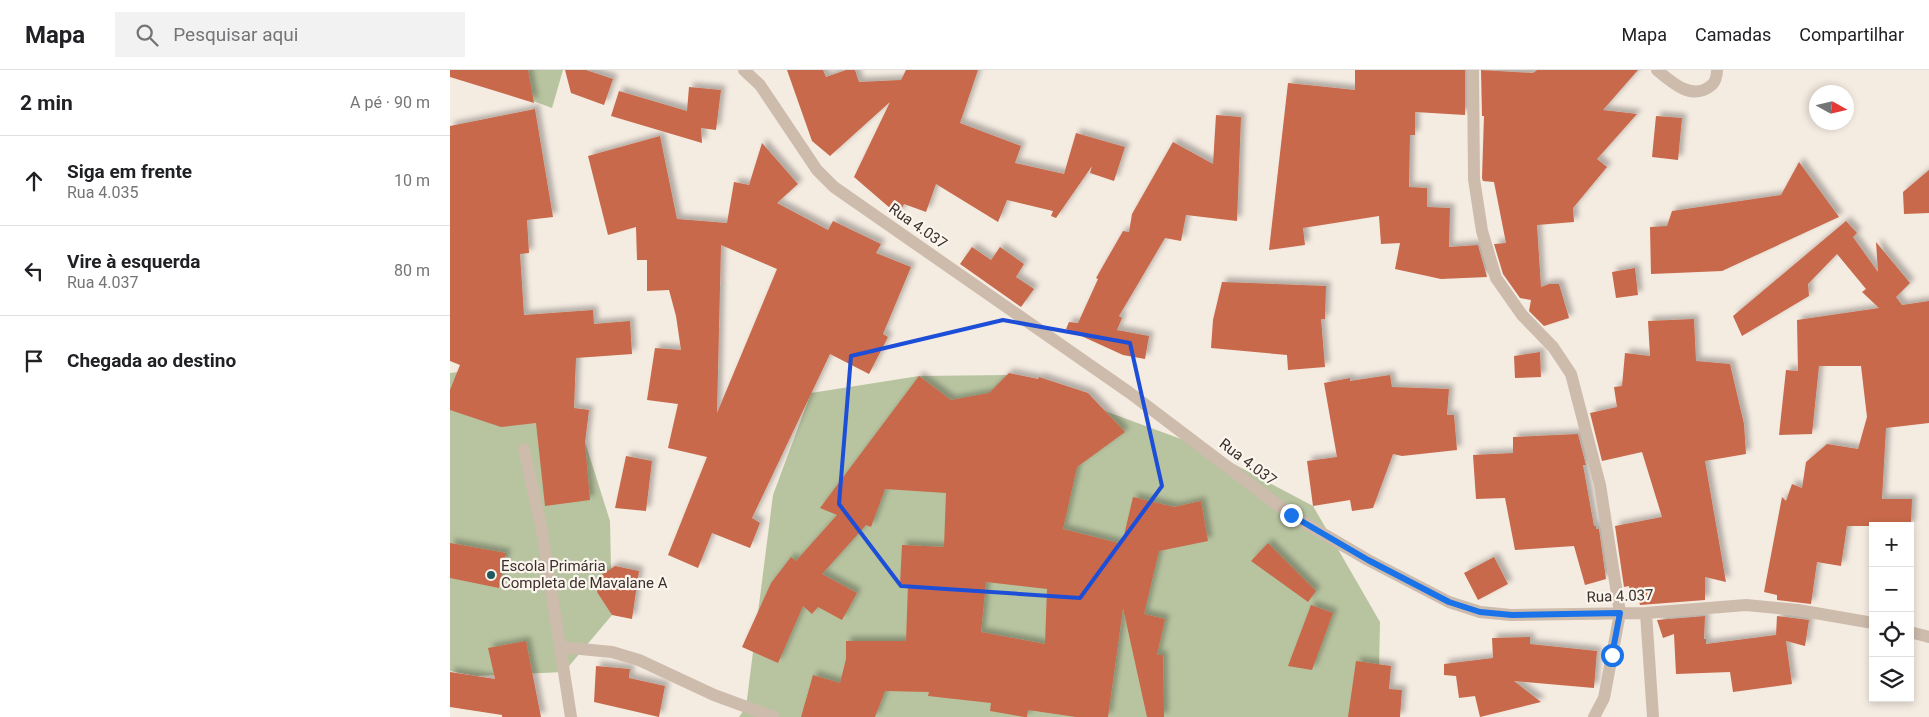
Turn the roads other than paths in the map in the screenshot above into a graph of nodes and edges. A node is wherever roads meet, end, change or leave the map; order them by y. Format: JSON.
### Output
{"nodes":[{"id":1,"x":744,"y":70,"type":"edge"},
{"id":2,"x":1473,"y":70,"type":"edge"},
{"id":3,"x":1657,"y":70,"type":"edge"},
{"id":4,"x":1718,"y":70,"type":"edge"},
{"id":5,"x":524,"y":449,"type":"dead end"},
{"id":6,"x":1646,"y":612,"type":"junction"},
{"id":7,"x":1620,"y":613,"type":"junction"},
{"id":8,"x":1869,"y":622,"type":"edge"},
{"id":9,"x":1914,"y":633,"type":"edge"},
{"id":10,"x":1929,"y":637,"type":"edge"},
{"id":11,"x":560,"y":647,"type":"junction"},
{"id":12,"x":571,"y":717,"type":"edge"},
{"id":13,"x":774,"y":717,"type":"edge"},
{"id":14,"x":1594,"y":717,"type":"edge"},
{"id":15,"x":1653,"y":717,"type":"edge"}],
"edges":[{"from":1,"to":7,"type":"street","name":"Rua 4.037"},
{"from":2,"to":7,"type":"street"},
{"from":3,"to":4,"type":"street"},
{"from":5,"to":11,"type":"street"},
{"from":6,"to":7,"type":"street","name":"Rua 4.037"},
{"from":6,"to":8,"type":"street","name":"Rua 4.037"},
{"from":6,"to":15,"type":"street"},
{"from":7,"to":14,"type":"street"},
{"from":9,"to":10,"type":"street"},
{"from":11,"to":12,"type":"street"},
{"from":11,"to":13,"type":"street"}]}
